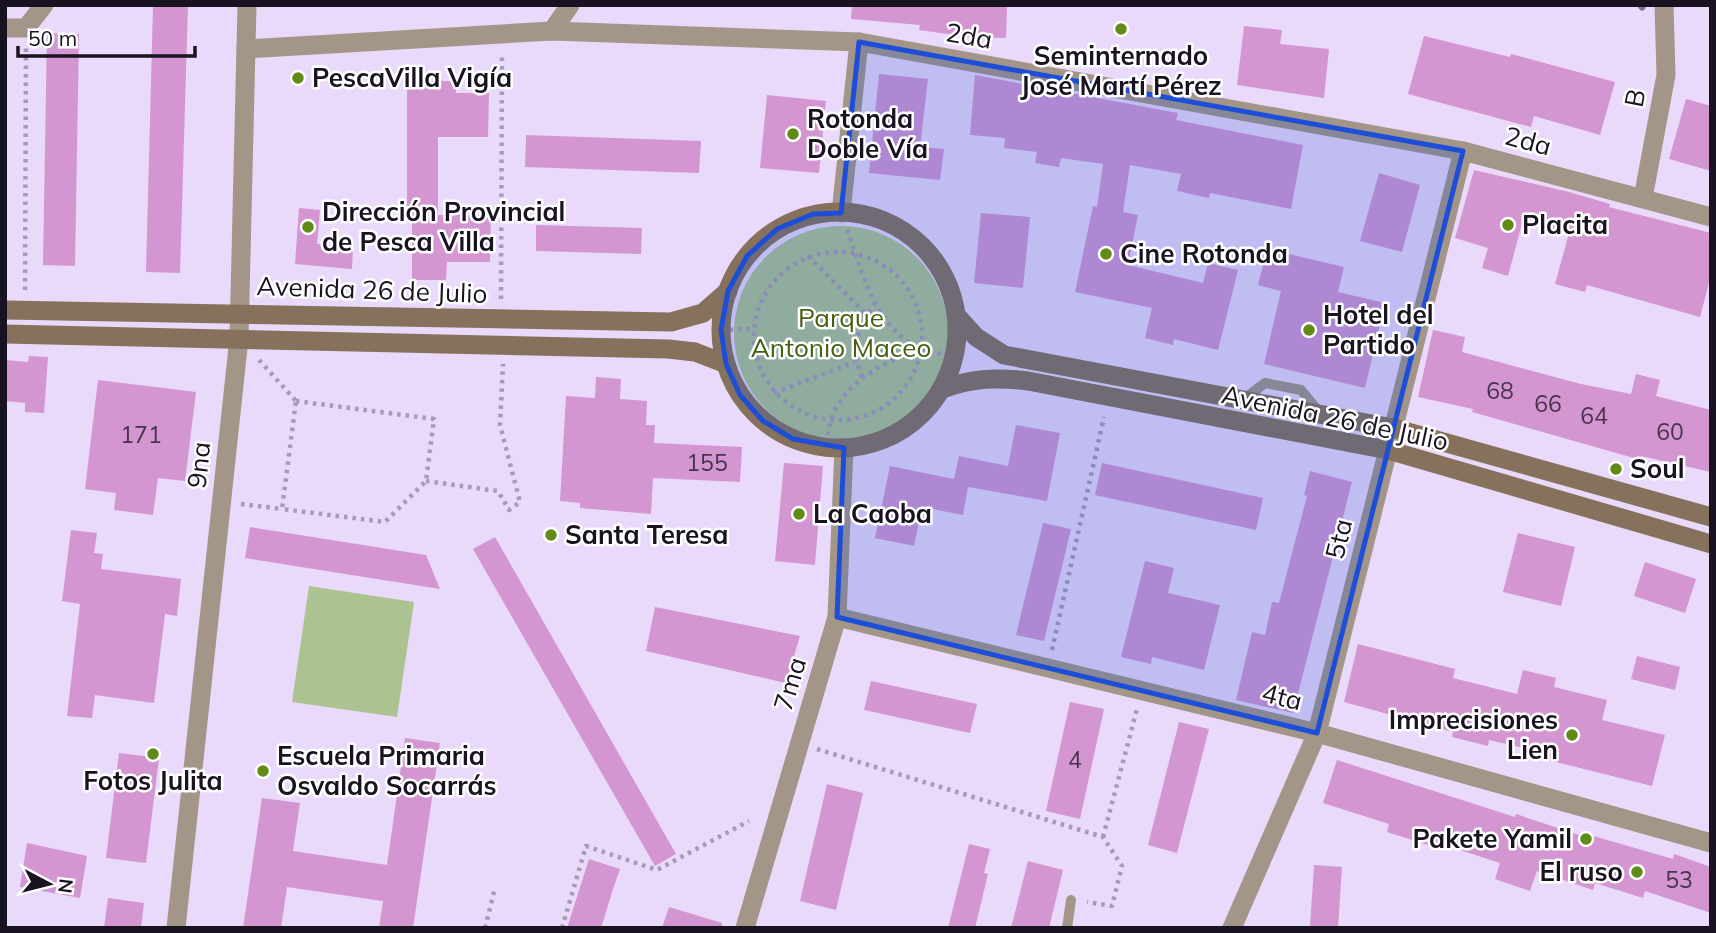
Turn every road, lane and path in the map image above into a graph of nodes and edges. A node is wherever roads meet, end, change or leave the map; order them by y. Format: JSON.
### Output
{"nodes":[{"id":1,"x":44,"y":5,"type":"edge"},
{"id":2,"x":247,"y":5,"type":"edge"},
{"id":3,"x":570,"y":5,"type":"edge"},
{"id":4,"x":1664,"y":5,"type":"edge"},
{"id":5,"x":5,"y":28,"type":"edge"},
{"id":6,"x":26,"y":28,"type":"junction"},
{"id":7,"x":552,"y":31,"type":"junction"},
{"id":8,"x":502,"y":34,"type":"junction"},
{"id":9,"x":859,"y":42,"type":"junction"},
{"id":10,"x":246,"y":50,"type":"junction"},
{"id":11,"x":1462,"y":151,"type":"junction"},
{"id":12,"x":1643,"y":198,"type":"junction"},
{"id":13,"x":841,"y":213,"type":"junction"},
{"id":14,"x":1711,"y":217,"type":"edge"},
{"id":15,"x":856,"y":252,"type":"junction"},
{"id":16,"x":808,"y":256,"type":"junction"},
{"id":17,"x":728,"y":290,"type":"junction"},
{"id":18,"x":875,"y":304,"type":"junction"},
{"id":19,"x":15,"y":310,"type":"edge"},
{"id":20,"x":240,"y":312,"type":"junction"},
{"id":21,"x":866,"y":314,"type":"junction"},
{"id":22,"x":957,"y":316,"type":"junction"},
{"id":23,"x":500,"y":319,"type":"junction"},
{"id":24,"x":753,"y":329,"type":"junction"},
{"id":25,"x":721,"y":330,"type":"junction"},
{"id":26,"x":5,"y":334,"type":"edge"},
{"id":27,"x":239,"y":338,"type":"junction"},
{"id":28,"x":504,"y":345,"type":"junction"},
{"id":29,"x":921,"y":348,"type":"junction"},
{"id":30,"x":955,"y":356,"type":"junction"},
{"id":31,"x":855,"y":362,"type":"junction"},
{"id":32,"x":726,"y":364,"type":"junction"},
{"id":33,"x":862,"y":377,"type":"junction"},
{"id":34,"x":943,"y":388,"type":"junction"},
{"id":35,"x":774,"y":393,"type":"junction"},
{"id":36,"x":296,"y":401,"type":"junction"},
{"id":37,"x":1126,"y":403,"type":"junction"},
{"id":38,"x":829,"y":420,"type":"junction"},
{"id":39,"x":1394,"y":428,"type":"junction"},
{"id":40,"x":835,"y":448,"type":"junction"},
{"id":41,"x":1388,"y":450,"type":"junction"},
{"id":42,"x":426,"y":481,"type":"junction"},
{"id":43,"x":222,"y":502,"type":"junction"},
{"id":44,"x":282,"y":509,"type":"junction"},
{"id":45,"x":1711,"y":517,"type":"edge"},
{"id":46,"x":1711,"y":544,"type":"edge"},
{"id":47,"x":837,"y":617,"type":"junction"},
{"id":48,"x":1048,"y":668,"type":"junction"},
{"id":49,"x":1142,"y":691,"type":"junction"},
{"id":50,"x":1317,"y":733,"type":"junction"},
{"id":51,"x":799,"y":744,"type":"junction"},
{"id":52,"x":749,"y":821,"type":"dead end"},
{"id":53,"x":1103,"y":837,"type":"junction"},
{"id":54,"x":1711,"y":843,"type":"edge"},
{"id":55,"x":495,"y":888,"type":"dead end"},
{"id":56,"x":1071,"y":900,"type":"joint"},
{"id":57,"x":176,"y":928,"type":"edge"},
{"id":58,"x":485,"y":928,"type":"edge"},
{"id":59,"x":562,"y":928,"type":"edge"},
{"id":60,"x":745,"y":928,"type":"edge"},
{"id":61,"x":1067,"y":928,"type":"edge"},
{"id":62,"x":1232,"y":928,"type":"edge"}],
"edges":[{"from":1,"to":6,"type":"street"},
{"from":2,"to":10,"type":"street","name":"9na"},
{"from":3,"to":7,"type":"street"},
{"from":4,"to":12,"type":"street","name":"B"},
{"from":5,"to":6,"type":"street"},
{"from":6,"to":19,"type":"path"},
{"from":7,"to":8,"type":"street","name":"2da"},
{"from":7,"to":9,"type":"street","name":"2da"},
{"from":8,"to":10,"type":"street","name":"2da"},
{"from":8,"to":23,"type":"path"},
{"from":9,"to":11,"type":"street","name":"2da"},
{"from":9,"to":13,"type":"street"},
{"from":10,"to":20,"type":"street","name":"9na"},
{"from":11,"to":12,"type":"street","name":"2da"},
{"from":11,"to":39,"type":"street","name":"5ta"},
{"from":12,"to":14,"type":"street","name":"2da"},
{"from":13,"to":15,"type":"path"},
{"from":13,"to":17,"type":"main road"},
{"from":13,"to":22,"type":"main road"},
{"from":15,"to":16,"type":"path"},
{"from":15,"to":18,"type":"path"},
{"from":15,"to":29,"type":"path"},
{"from":16,"to":21,"type":"path"},
{"from":16,"to":24,"type":"path"},
{"from":17,"to":23,"type":"main road","name":"Avenida 26 de Julio"},
{"from":17,"to":25,"type":"main road"},
{"from":18,"to":21,"type":"path"},
{"from":18,"to":29,"type":"path"},
{"from":19,"to":20,"type":"main road","name":"Avenida 26 de Julio"},
{"from":20,"to":23,"type":"main road","name":"Avenida 26 de Julio"},
{"from":20,"to":27,"type":"street","name":"9na"},
{"from":21,"to":31,"type":"path"},
{"from":22,"to":30,"type":"main road"},
{"from":22,"to":39,"type":"main road","name":"Avenida 26 de Julio"},
{"from":24,"to":25,"type":"path"},
{"from":24,"to":35,"type":"path"},
{"from":25,"to":32,"type":"main road"},
{"from":26,"to":27,"type":"main road","name":"Avenida 26 de Julio"},
{"from":27,"to":28,"type":"main road","name":"Avenida 26 de Julio"},
{"from":27,"to":36,"type":"path"},
{"from":27,"to":43,"type":"street","name":"9na"},
{"from":28,"to":32,"type":"main road","name":"Avenida 26 de Julio"},
{"from":28,"to":42,"type":"path"},
{"from":29,"to":30,"type":"path"},
{"from":29,"to":33,"type":"path"},
{"from":29,"to":38,"type":"path"},
{"from":30,"to":34,"type":"main road"},
{"from":31,"to":33,"type":"path"},
{"from":31,"to":35,"type":"path"},
{"from":32,"to":40,"type":"main road"},
{"from":33,"to":38,"type":"path"},
{"from":34,"to":37,"type":"main road","name":"Avenida 26 de Julio"},
{"from":34,"to":40,"type":"main road"},
{"from":35,"to":38,"type":"path"},
{"from":36,"to":42,"type":"path"},
{"from":36,"to":44,"type":"path"},
{"from":37,"to":41,"type":"main road","name":"Avenida 26 de Julio"},
{"from":37,"to":48,"type":"path"},
{"from":38,"to":40,"type":"path"},
{"from":39,"to":41,"type":"street","name":"5ta"},
{"from":39,"to":45,"type":"main road","name":"Avenida 26 de Julio"},
{"from":40,"to":47,"type":"street","name":"7ma"},
{"from":41,"to":46,"type":"main road","name":"Avenida 26 de Julio"},
{"from":41,"to":50,"type":"street","name":"5ta"},
{"from":42,"to":44,"type":"path"},
{"from":43,"to":44,"type":"path"},
{"from":43,"to":57,"type":"street","name":"9na"},
{"from":47,"to":48,"type":"street","name":"4ta"},
{"from":47,"to":51,"type":"street","name":"7ma"},
{"from":48,"to":49,"type":"street","name":"4ta"},
{"from":49,"to":50,"type":"street","name":"4ta"},
{"from":49,"to":53,"type":"path"},
{"from":50,"to":54,"type":"street","name":"4ta"},
{"from":50,"to":62,"type":"street","name":"5ta"},
{"from":51,"to":53,"type":"path"},
{"from":51,"to":60,"type":"street","name":"7ma"},
{"from":52,"to":59,"type":"path"},
{"from":53,"to":56,"type":"path"},
{"from":55,"to":58,"type":"path"},
{"from":56,"to":61,"type":"lane"}]}
